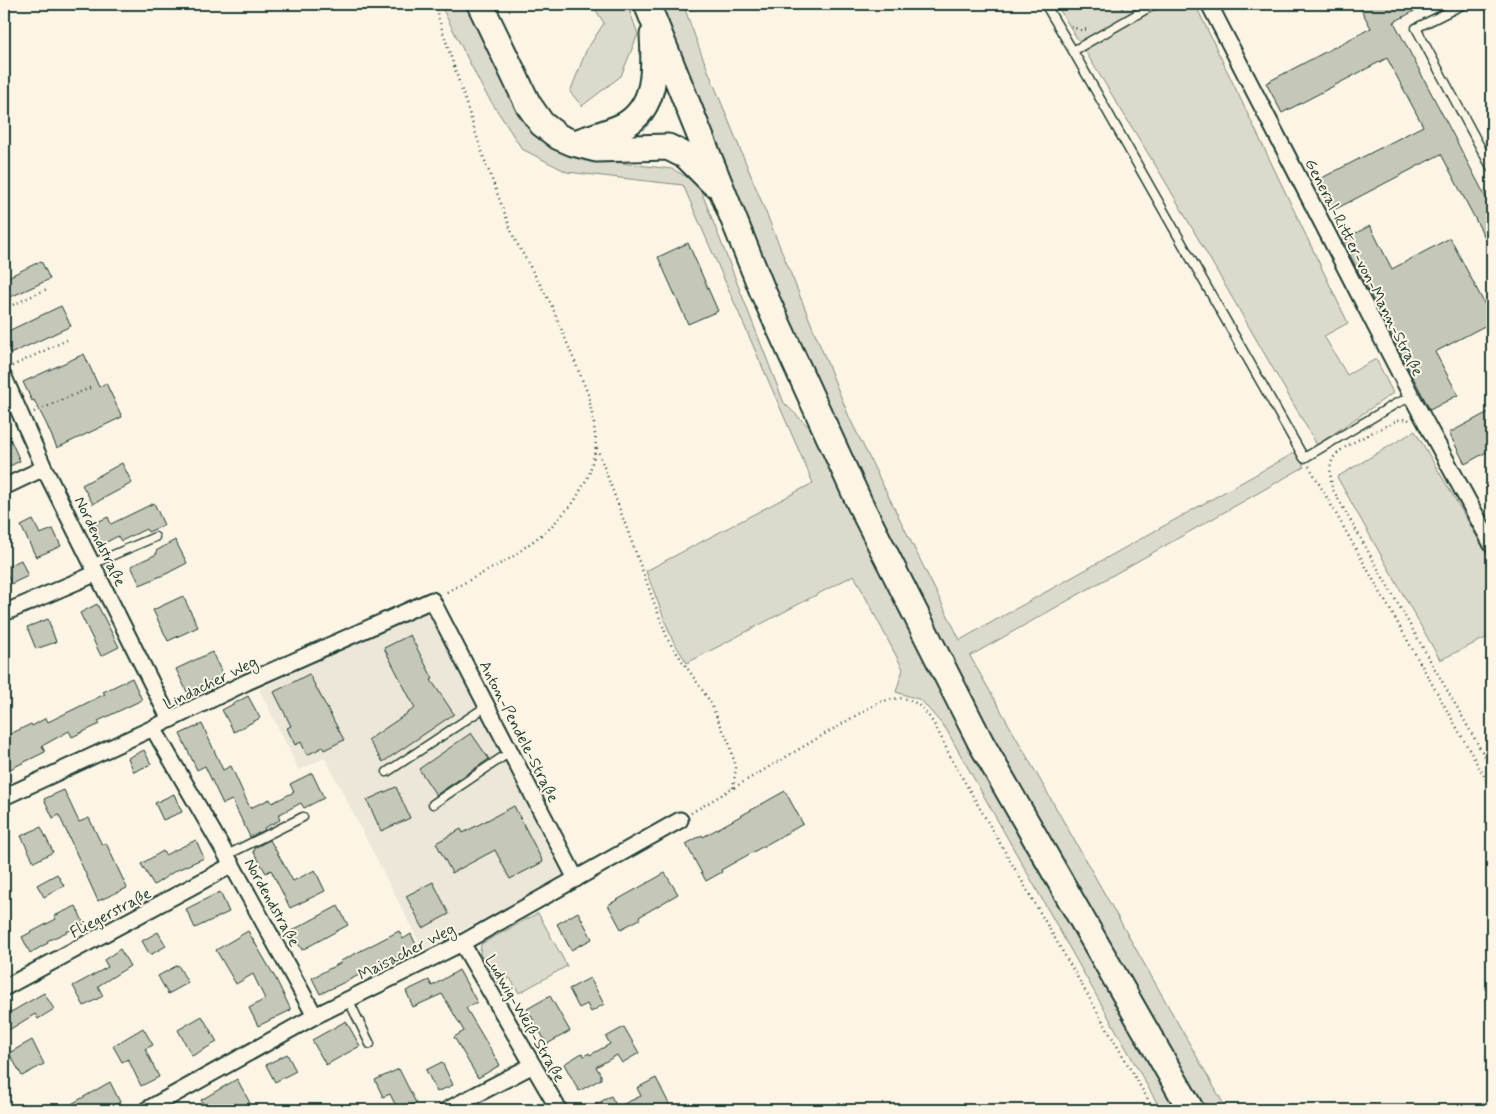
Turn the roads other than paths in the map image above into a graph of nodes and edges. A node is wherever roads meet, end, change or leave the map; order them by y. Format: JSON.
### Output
{"nodes":[{"id":1,"x":480,"y":4,"type":"edge"},
{"id":2,"x":1045,"y":4,"type":"edge"},
{"id":3,"x":1155,"y":4,"type":"edge"},
{"id":4,"x":1209,"y":4,"type":"edge"},
{"id":5,"x":1464,"y":4,"type":"edge"},
{"id":6,"x":649,"y":11,"type":"edge"},
{"id":7,"x":1073,"y":51,"type":"junction"},
{"id":8,"x":573,"y":143,"type":"junction"},
{"id":9,"x":1492,"y":169,"type":"edge"},
{"id":10,"x":721,"y":191,"type":"junction"},
{"id":11,"x":8,"y":371,"type":"edge"},
{"id":12,"x":1412,"y":397,"type":"junction"},
{"id":13,"x":44,"y":468,"type":"junction"},
{"id":14,"x":4,"y":487,"type":"edge"},
{"id":15,"x":155,"y":537,"type":"dead end"},
{"id":16,"x":1492,"y":545,"type":"edge"},
{"id":17,"x":94,"y":568,"type":"junction"},
{"id":18,"x":432,"y":600,"type":"joint"},
{"id":19,"x":4,"y":613,"type":"edge"},
{"id":20,"x":487,"y":706,"type":"junction"},
{"id":21,"x":170,"y":720,"type":"junction"},
{"id":22,"x":153,"y":728,"type":"junction"},
{"id":23,"x":510,"y":752,"type":"junction"},
{"id":24,"x":386,"y":772,"type":"dead end"},
{"id":25,"x":4,"y":797,"type":"edge"},
{"id":26,"x":433,"y":804,"type":"dead end"},
{"id":27,"x":303,"y":817,"type":"dead end"},
{"id":28,"x":680,"y":820,"type":"road end"},
{"id":29,"x":230,"y":860,"type":"junction"},
{"id":30,"x":576,"y":879,"type":"junction"},
{"id":31,"x":462,"y":943,"type":"junction"},
{"id":32,"x":4,"y":988,"type":"edge"},
{"id":33,"x":348,"y":1000,"type":"junction"},
{"id":34,"x":315,"y":1016,"type":"junction"},
{"id":35,"x":370,"y":1044,"type":"dead end"},
{"id":36,"x":533,"y":1065,"type":"junction"},
{"id":37,"x":146,"y":1110,"type":"edge"},
{"id":38,"x":447,"y":1110,"type":"edge"},
{"id":39,"x":559,"y":1110,"type":"edge"},
{"id":40,"x":1190,"y":1110,"type":"edge"}],
"edges":[{"from":1,"to":8,"type":"highway"},
{"from":2,"to":7,"type":"lane"},
{"from":3,"to":7,"type":"lane"},
{"from":4,"to":12,"type":"street","name":"General-Ritter-von-Mann-Straße"},
{"from":5,"to":9,"type":"lane"},
{"from":6,"to":8,"type":"highway"},
{"from":6,"to":10,"type":"highway"},
{"from":7,"to":12,"type":"lane"},
{"from":8,"to":10,"type":"highway"},
{"from":10,"to":40,"type":"highway"},
{"from":11,"to":13,"type":"street","name":"Nordendstraße"},
{"from":12,"to":16,"type":"street","name":"General-Ritter-von-Mann-Straße"},
{"from":13,"to":14,"type":"street"},
{"from":13,"to":17,"type":"street","name":"Nordendstraße"},
{"from":15,"to":17,"type":"lane"},
{"from":17,"to":19,"type":"street"},
{"from":17,"to":21,"type":"street","name":"Nordendstraße"},
{"from":18,"to":20,"type":"street","name":"Anton-Pendele-Straße"},
{"from":18,"to":21,"type":"street","name":"Lindacher Weg"},
{"from":20,"to":23,"type":"street","name":"Anton-Pendele-Straße"},
{"from":20,"to":24,"type":"lane"},
{"from":21,"to":22,"type":"street","name":"Lindacher Weg"},
{"from":22,"to":25,"type":"street","name":"Lindacher Weg"},
{"from":22,"to":29,"type":"street","name":"Nordendstraße"},
{"from":23,"to":26,"type":"lane"},
{"from":23,"to":30,"type":"street","name":"Anton-Pendele-Straße"},
{"from":27,"to":29,"type":"lane"},
{"from":28,"to":30,"type":"street","name":"Maisacher Weg"},
{"from":29,"to":32,"type":"street","name":"Fliegerstraße"},
{"from":29,"to":34,"type":"street","name":"Nordendstraße"},
{"from":30,"to":31,"type":"street","name":"Maisacher Weg"},
{"from":31,"to":33,"type":"street","name":"Maisacher Weg"},
{"from":31,"to":36,"type":"street","name":"Ludwig-Weiß-Straße"},
{"from":33,"to":34,"type":"street","name":"Maisacher Weg"},
{"from":33,"to":35,"type":"lane"},
{"from":34,"to":37,"type":"street","name":"Maisacher Weg"},
{"from":36,"to":38,"type":"street"},
{"from":36,"to":39,"type":"street","name":"Ludwig-Weiß-Straße"}]}
